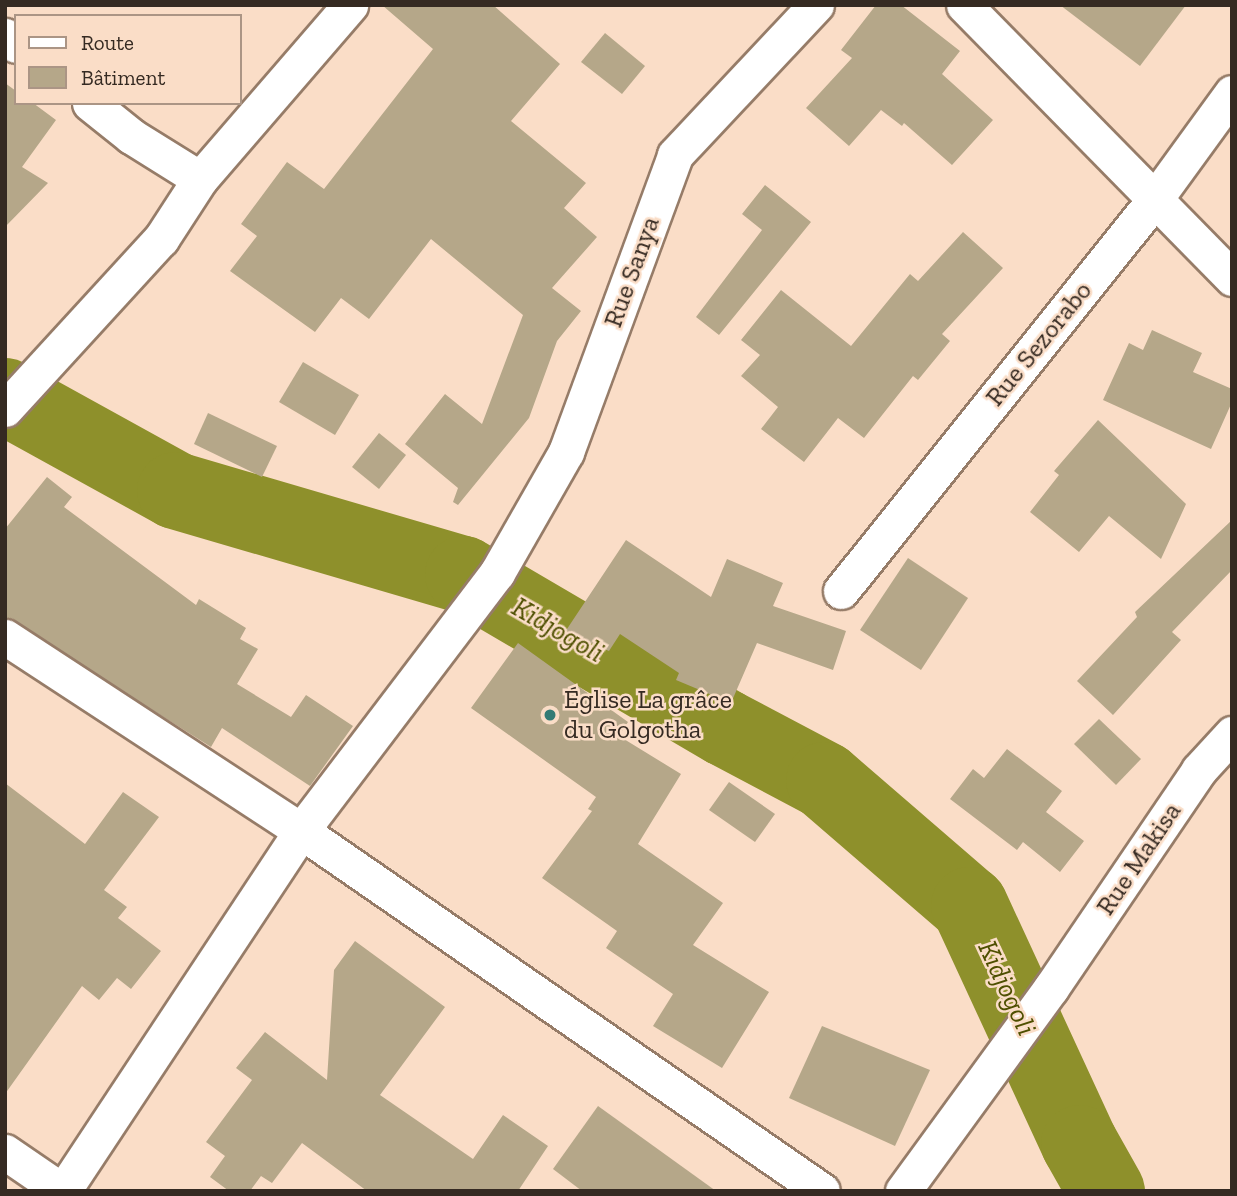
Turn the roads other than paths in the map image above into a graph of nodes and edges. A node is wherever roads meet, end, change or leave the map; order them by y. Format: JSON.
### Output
{"nodes":[{"id":1,"x":350,"y":5,"type":"edge"},
{"id":2,"x":816,"y":5,"type":"edge"},
{"id":3,"x":964,"y":5,"type":"edge"},
{"id":4,"x":1232,"y":93,"type":"edge"},
{"id":5,"x":92,"y":105,"type":"edge"},
{"id":6,"x":200,"y":179,"type":"junction"},
{"id":7,"x":1155,"y":199,"type":"junction"},
{"id":8,"x":1232,"y":278,"type":"edge"},
{"id":9,"x":5,"y":409,"type":"edge"},
{"id":10,"x":841,"y":591,"type":"dead end"},
{"id":11,"x":5,"y":637,"type":"edge"},
{"id":12,"x":1232,"y":734,"type":"edge"},
{"id":13,"x":301,"y":831,"type":"junction"},
{"id":14,"x":5,"y":1152,"type":"edge"},
{"id":15,"x":63,"y":1191,"type":"edge"},
{"id":16,"x":822,"y":1191,"type":"edge"},
{"id":17,"x":903,"y":1191,"type":"edge"}],
"edges":[{"from":1,"to":6,"type":"street"},
{"from":2,"to":13,"type":"street","name":"Rue Sanya"},
{"from":3,"to":7,"type":"street"},
{"from":4,"to":7,"type":"street","name":"Rue Sezorabo"},
{"from":5,"to":6,"type":"street"},
{"from":6,"to":9,"type":"street"},
{"from":7,"to":8,"type":"street"},
{"from":7,"to":10,"type":"street","name":"Rue Sezorabo"},
{"from":11,"to":13,"type":"street"},
{"from":12,"to":17,"type":"street","name":"Rue Makisa"},
{"from":13,"to":15,"type":"street","name":"Rue Sanya"},
{"from":13,"to":16,"type":"street"},
{"from":14,"to":15,"type":"street"}]}
